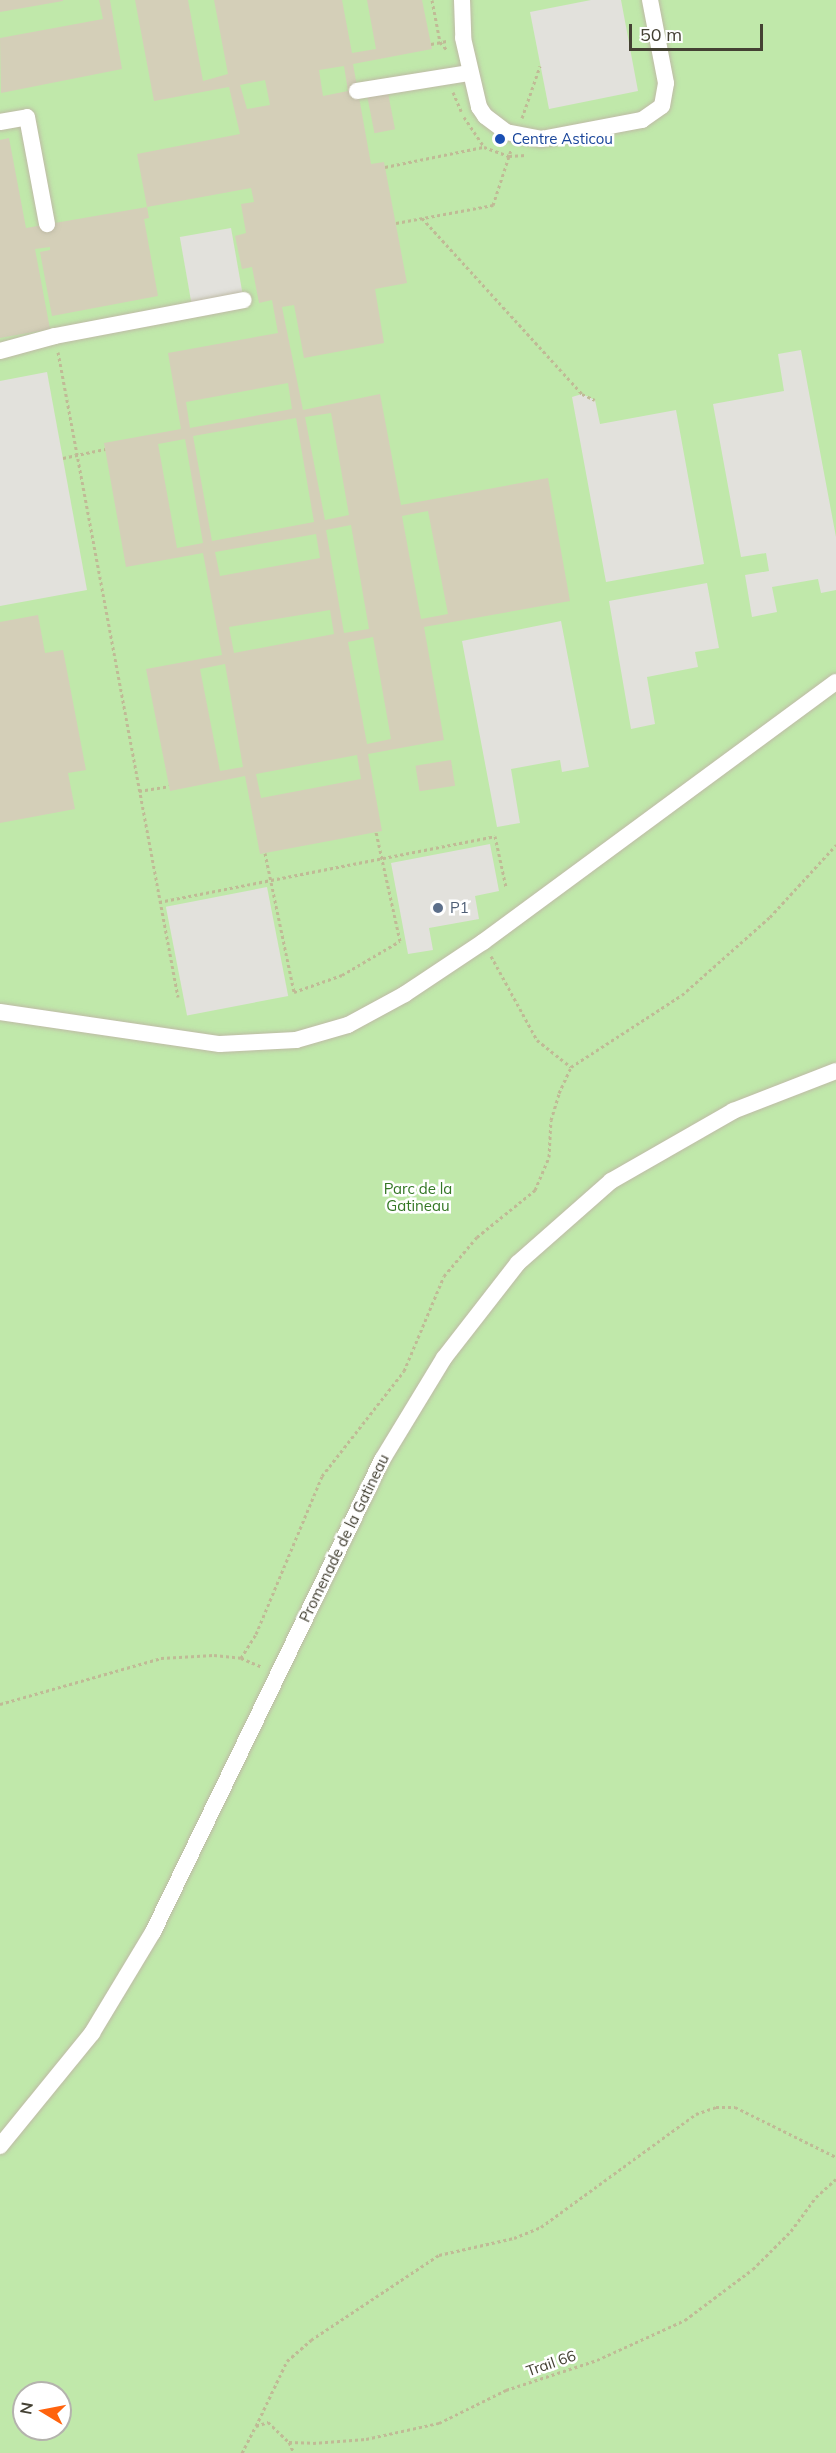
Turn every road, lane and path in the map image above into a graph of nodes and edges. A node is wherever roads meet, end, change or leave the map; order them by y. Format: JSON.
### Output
{"nodes":[{"id":1,"x":462,"y":0,"type":"edge"},
{"id":2,"x":650,"y":0,"type":"edge"},
{"id":3,"x":540,"y":66,"type":"dead end"},
{"id":4,"x":470,"y":73,"type":"junction"},
{"id":5,"x":357,"y":91,"type":"dead end"},
{"id":6,"x":0,"y":122,"type":"edge"},
{"id":7,"x":516,"y":135,"type":"junction"},
{"id":8,"x":484,"y":147,"type":"dead end"},
{"id":9,"x":385,"y":167,"type":"dead end"},
{"id":10,"x":422,"y":218,"type":"junction"},
{"id":11,"x":396,"y":223,"type":"dead end"},
{"id":12,"x":47,"y":224,"type":"dead end"},
{"id":13,"x":244,"y":300,"type":"dead end"},
{"id":14,"x":55,"y":336,"type":"junction"},
{"id":15,"x":0,"y":351,"type":"edge"},
{"id":16,"x":595,"y":400,"type":"dead end"},
{"id":17,"x":105,"y":449,"type":"dead end"},
{"id":18,"x":77,"y":455,"type":"junction"},
{"id":19,"x":63,"y":458,"type":"dead end"},
{"id":20,"x":836,"y":682,"type":"edge"},
{"id":21,"x":169,"y":786,"type":"dead end"},
{"id":22,"x":139,"y":791,"type":"junction"},
{"id":23,"x":376,"y":832,"type":"dead end"},
{"id":24,"x":836,"y":845,"type":"edge"},
{"id":25,"x":265,"y":853,"type":"dead end"},
{"id":26,"x":382,"y":858,"type":"junction"},
{"id":27,"x":271,"y":881,"type":"junction"},
{"id":28,"x":506,"y":887,"type":"dead end"},
{"id":29,"x":159,"y":903,"type":"junction"},
{"id":30,"x":483,"y":942,"type":"junction"},
{"id":31,"x":178,"y":996,"type":"dead end"},
{"id":32,"x":0,"y":1012,"type":"edge"},
{"id":33,"x":571,"y":1067,"type":"junction"},
{"id":34,"x":836,"y":1071,"type":"edge"},
{"id":35,"x":241,"y":1658,"type":"junction"},
{"id":36,"x":277,"y":1674,"type":"junction"},
{"id":37,"x":0,"y":1704,"type":"edge"},
{"id":38,"x":0,"y":2146,"type":"edge"},
{"id":39,"x":836,"y":2157,"type":"edge"},
{"id":40,"x":836,"y":2179,"type":"edge"},
{"id":41,"x":256,"y":2426,"type":"junction"},
{"id":42,"x":289,"y":2442,"type":"junction"},
{"id":43,"x":242,"y":2453,"type":"edge"},
{"id":44,"x":294,"y":2453,"type":"edge"}],
"edges":[{"from":1,"to":4,"type":"street"},
{"from":2,"to":7,"type":"street"},
{"from":3,"to":7,"type":"path"},
{"from":4,"to":5,"type":"street"},
{"from":4,"to":7,"type":"street"},
{"from":6,"to":12,"type":"street"},
{"from":7,"to":10,"type":"path"},
{"from":8,"to":9,"type":"path"},
{"from":10,"to":11,"type":"path"},
{"from":10,"to":16,"type":"path"},
{"from":13,"to":14,"type":"street"},
{"from":14,"to":15,"type":"street"},
{"from":14,"to":18,"type":"path"},
{"from":17,"to":18,"type":"path"},
{"from":18,"to":19,"type":"path"},
{"from":18,"to":22,"type":"path"},
{"from":20,"to":30,"type":"street"},
{"from":21,"to":22,"type":"path"},
{"from":22,"to":29,"type":"path"},
{"from":23,"to":26,"type":"path"},
{"from":24,"to":33,"type":"path"},
{"from":25,"to":27,"type":"path"},
{"from":26,"to":27,"type":"path"},
{"from":26,"to":27,"type":"path"},
{"from":26,"to":28,"type":"path"},
{"from":27,"to":29,"type":"path"},
{"from":29,"to":31,"type":"path"},
{"from":30,"to":32,"type":"street"},
{"from":30,"to":33,"type":"path"},
{"from":33,"to":35,"type":"path"},
{"from":34,"to":36,"type":"street","name":"Promenade de la Gatineau"},
{"from":35,"to":36,"type":"path"},
{"from":35,"to":37,"type":"path"},
{"from":36,"to":38,"type":"street","name":"Promenade de la Gatineau"},
{"from":39,"to":41,"type":"path"},
{"from":40,"to":42,"type":"path","name":"Trail 66"},
{"from":41,"to":42,"type":"path"},
{"from":41,"to":43,"type":"path"},
{"from":42,"to":44,"type":"path"}]}
